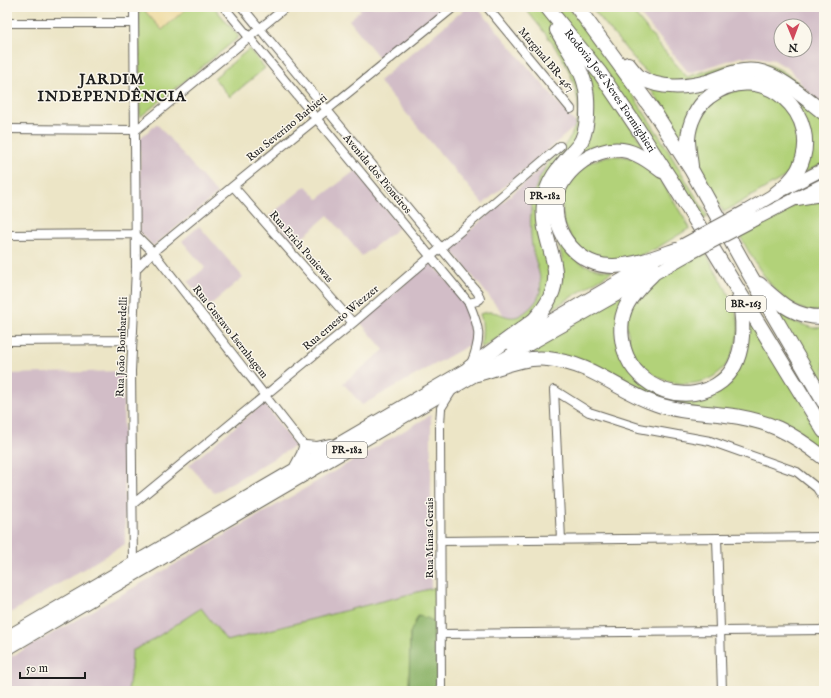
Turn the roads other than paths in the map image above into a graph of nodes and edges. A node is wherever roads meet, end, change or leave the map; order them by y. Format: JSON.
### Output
{"nodes":[{"id":1,"x":134,"y":7,"type":"edge"},
{"id":2,"x":224,"y":7,"type":"edge"},
{"id":3,"x":242,"y":7,"type":"edge"},
{"id":4,"x":286,"y":7,"type":"edge"},
{"id":5,"x":454,"y":7,"type":"edge"},
{"id":6,"x":488,"y":7,"type":"edge"},
{"id":7,"x":546,"y":7,"type":"edge"},
{"id":8,"x":577,"y":7,"type":"edge"},
{"id":9,"x":7,"y":23,"type":"edge"},
{"id":10,"x":134,"y":23,"type":"junction"},
{"id":11,"x":260,"y":28,"type":"junction"},
{"id":12,"x":249,"y":37,"type":"junction"},
{"id":13,"x":571,"y":109,"type":"dead end"},
{"id":14,"x":327,"y":110,"type":"junction"},
{"id":15,"x":824,"y":113,"type":"edge"},
{"id":16,"x":316,"y":119,"type":"junction"},
{"id":17,"x":7,"y":129,"type":"edge"},
{"id":18,"x":136,"y":130,"type":"junction"},
{"id":19,"x":560,"y":146,"type":"dead end"},
{"id":20,"x":358,"y":148,"type":"junction"},
{"id":21,"x":348,"y":156,"type":"junction"},
{"id":22,"x":824,"y":169,"type":"edge"},
{"id":23,"x":692,"y":171,"type":"junction"},
{"id":24,"x":669,"y":177,"type":"junction"},
{"id":25,"x":824,"y":184,"type":"edge"},
{"id":26,"x":233,"y":186,"type":"junction"},
{"id":27,"x":775,"y":194,"type":"junction"},
{"id":28,"x":397,"y":196,"type":"junction"},
{"id":29,"x":824,"y":196,"type":"edge"},
{"id":30,"x":797,"y":198,"type":"junction"},
{"id":31,"x":387,"y":203,"type":"junction"},
{"id":32,"x":748,"y":217,"type":"junction"},
{"id":33,"x":135,"y":234,"type":"junction"},
{"id":34,"x":7,"y":235,"type":"edge"},
{"id":35,"x":441,"y":249,"type":"junction"},
{"id":36,"x":683,"y":250,"type":"junction"},
{"id":37,"x":153,"y":252,"type":"junction"},
{"id":38,"x":432,"y":257,"type":"junction"},
{"id":39,"x":136,"y":270,"type":"junction"},
{"id":40,"x":652,"y":275,"type":"junction"},
{"id":41,"x":750,"y":275,"type":"junction"},
{"id":42,"x":734,"y":283,"type":"junction"},
{"id":43,"x":469,"y":302,"type":"junction"},
{"id":44,"x":824,"y":318,"type":"edge"},
{"id":45,"x":353,"y":323,"type":"junction"},
{"id":46,"x":132,"y":340,"type":"junction"},
{"id":47,"x":7,"y":341,"type":"edge"},
{"id":48,"x":473,"y":371,"type":"junction"},
{"id":49,"x":453,"y":388,"type":"junction"},
{"id":50,"x":265,"y":396,"type":"junction"},
{"id":51,"x":824,"y":402,"type":"edge"},
{"id":52,"x":824,"y":431,"type":"edge"},
{"id":53,"x":345,"y":441,"type":"junction"},
{"id":54,"x":305,"y":447,"type":"junction"},
{"id":55,"x":824,"y":458,"type":"edge"},
{"id":56,"x":295,"y":470,"type":"junction"},
{"id":57,"x":824,"y":499,"type":"edge"},
{"id":58,"x":133,"y":504,"type":"junction"},
{"id":59,"x":824,"y":537,"type":"edge"},
{"id":60,"x":717,"y":538,"type":"junction"},
{"id":61,"x":561,"y":540,"type":"junction"},
{"id":62,"x":440,"y":541,"type":"junction"},
{"id":63,"x":133,"y":564,"type":"junction"},
{"id":64,"x":824,"y":630,"type":"edge"},
{"id":65,"x":720,"y":631,"type":"junction"},
{"id":66,"x":442,"y":634,"type":"junction"},
{"id":67,"x":7,"y":637,"type":"edge"},
{"id":68,"x":7,"y":649,"type":"edge"},
{"id":69,"x":442,"y":691,"type":"edge"},
{"id":70,"x":722,"y":691,"type":"edge"}],
"edges":[{"from":1,"to":10,"type":"street","name":"Rua João Bombardelli"},
{"from":2,"to":12,"type":"street","name":"Avenida dos Pioneiros"},
{"from":3,"to":11,"type":"street"},
{"from":4,"to":11,"type":"street"},
{"from":5,"to":14,"type":"street","name":"Rua Severino Barbieri"},
{"from":6,"to":13,"type":"street","name":"Marginal BR-467"},
{"from":7,"to":24,"type":"highway","name":"Rodovia José Neves Formighieri","number":"BR-163"},
{"from":7,"to":48,"type":"highway","number":"PR-182"},
{"from":8,"to":15,"type":"highway"},
{"from":8,"to":23,"type":"highway","name":"Rodovia José Neves Formighieri","number":"BR-163"},
{"from":9,"to":10,"type":"street"},
{"from":10,"to":18,"type":"street","name":"Rua João Bombardelli"},
{"from":11,"to":12,"type":"street"},
{"from":11,"to":14,"type":"street"},
{"from":12,"to":16,"type":"street","name":"Avenida dos Pioneiros"},
{"from":12,"to":18,"type":"street"},
{"from":14,"to":16,"type":"street","name":"Rua Severino Barbieri"},
{"from":14,"to":20,"type":"street"},
{"from":16,"to":21,"type":"street","name":"Avenida dos Pioneiros"},
{"from":16,"to":26,"type":"street","name":"Rua Severino Barbieri"},
{"from":17,"to":18,"type":"street"},
{"from":18,"to":33,"type":"street","name":"Rua João Bombardelli"},
{"from":19,"to":35,"type":"street","name":"Rua ernesto Wiezzer"},
{"from":20,"to":21,"type":"street"},
{"from":20,"to":28,"type":"street"},
{"from":21,"to":31,"type":"street","name":"Avenida dos Pioneiros"},
{"from":22,"to":27,"type":"main road"},
{"from":23,"to":27,"type":"highway"},
{"from":23,"to":41,"type":"highway","number":"BR-163"},
{"from":24,"to":36,"type":"highway"},
{"from":24,"to":42,"type":"highway","number":"BR-163"},
{"from":25,"to":30,"type":"main road"},
{"from":26,"to":37,"type":"street","name":"Rua Severino Barbieri"},
{"from":26,"to":45,"type":"street","name":"Rua Erich Poniewas"},
{"from":27,"to":32,"type":"main road"},
{"from":28,"to":31,"type":"street"},
{"from":28,"to":35,"type":"street"},
{"from":29,"to":30,"type":"highway"},
{"from":30,"to":32,"type":"main road"},
{"from":31,"to":38,"type":"street","name":"Avenida dos Pioneiros"},
{"from":32,"to":36,"type":"main road","bridge":true},
{"from":33,"to":34,"type":"street"},
{"from":33,"to":37,"type":"street","name":"Rua Gustavo Isernhagem"},
{"from":33,"to":39,"type":"street","name":"Rua João Bombardelli"},
{"from":35,"to":38,"type":"street","name":"Rua ernesto Wiezzer"},
{"from":35,"to":43,"type":"street"},
{"from":36,"to":40,"type":"main road","number":"PR-182"},
{"from":36,"to":48,"type":"main road"},
{"from":37,"to":39,"type":"street","name":"Rua Severino Barbieri"},
{"from":37,"to":50,"type":"street","name":"Rua Gustavo Isernhagem"},
{"from":38,"to":43,"type":"street","name":"Avenida dos Pioneiros"},
{"from":38,"to":45,"type":"street","name":"Rua ernesto Wiezzer"},
{"from":39,"to":46,"type":"street","name":"Rua João Bombardelli"},
{"from":40,"to":42,"type":"highway"},
{"from":40,"to":48,"type":"main road","number":"PR-182"},
{"from":41,"to":44,"type":"highway"},
{"from":41,"to":51,"type":"highway","number":"BR-163"},
{"from":42,"to":52,"type":"highway","number":"BR-163"},
{"from":43,"to":48,"type":"street","name":"Avenida dos Pioneiros"},
{"from":45,"to":50,"type":"street","name":"Rua ernesto Wiezzer"},
{"from":46,"to":47,"type":"street"},
{"from":46,"to":58,"type":"street","name":"Rua João Bombardelli"},
{"from":48,"to":49,"type":"main road","number":"PR-182"},
{"from":48,"to":53,"type":"main road","number":"PR-182"},
{"from":48,"to":55,"type":"highway"},
{"from":49,"to":62,"type":"street","name":"Rua Minas Gerais"},
{"from":49,"to":68,"type":"main road","number":"PR-182"},
{"from":50,"to":54,"type":"street","name":"Rua Gustavo Isernhagem"},
{"from":50,"to":58,"type":"street","name":"Rua ernesto Wiezzer"},
{"from":53,"to":54,"type":"main road"},
{"from":53,"to":56,"type":"main road","number":"PR-182"},
{"from":54,"to":56,"type":"main road"},
{"from":56,"to":63,"type":"main road","number":"PR-182"},
{"from":57,"to":61,"type":"street"},
{"from":58,"to":63,"type":"street","name":"Rua João Bombardelli"},
{"from":59,"to":60,"type":"street"},
{"from":60,"to":61,"type":"street"},
{"from":60,"to":65,"type":"street"},
{"from":61,"to":62,"type":"street"},
{"from":62,"to":66,"type":"street","name":"Rua Minas Gerais"},
{"from":63,"to":67,"type":"main road","number":"PR-182"},
{"from":64,"to":65,"type":"street"},
{"from":65,"to":66,"type":"street"},
{"from":65,"to":70,"type":"street"},
{"from":66,"to":69,"type":"street","name":"Rua Minas Gerais"}]}
